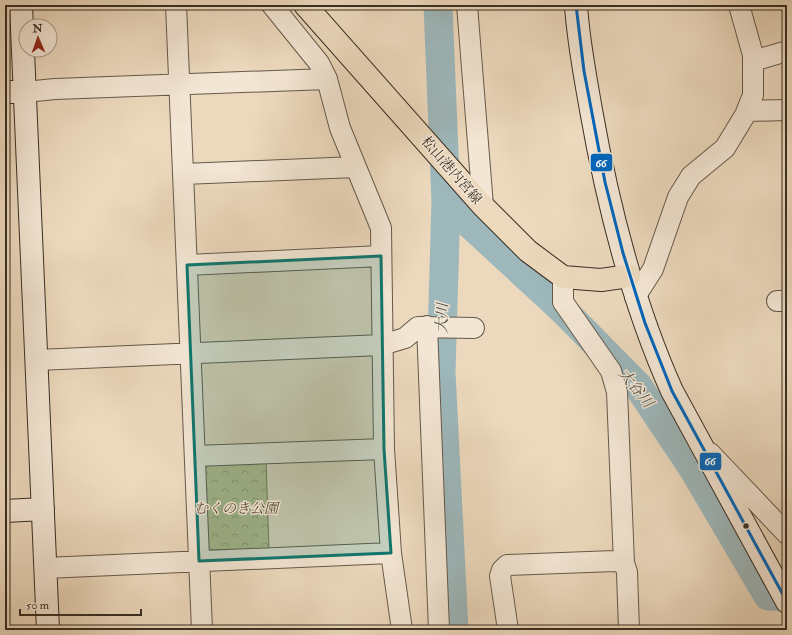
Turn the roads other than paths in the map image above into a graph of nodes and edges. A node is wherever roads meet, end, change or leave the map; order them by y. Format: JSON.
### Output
{"nodes":[{"id":1,"x":21,"y":5,"type":"edge"},
{"id":2,"x":176,"y":5,"type":"edge"},
{"id":3,"x":272,"y":5,"type":"edge"},
{"id":4,"x":305,"y":5,"type":"edge"},
{"id":5,"x":467,"y":5,"type":"edge"},
{"id":6,"x":576,"y":5,"type":"edge"},
{"id":7,"x":739,"y":5,"type":"edge"},
{"id":8,"x":787,"y":51,"type":"edge"},
{"id":9,"x":753,"y":61,"type":"junction"},
{"id":10,"x":327,"y":79,"type":"junction"},
{"id":11,"x":179,"y":84,"type":"junction"},
{"id":12,"x":15,"y":92,"type":"edge"},
{"id":13,"x":787,"y":110,"type":"edge"},
{"id":14,"x":747,"y":111,"type":"junction"},
{"id":15,"x":355,"y":166,"type":"junction"},
{"id":16,"x":184,"y":174,"type":"junction"},
{"id":17,"x":483,"y":206,"type":"junction"},
{"id":18,"x":381,"y":256,"type":"junction"},
{"id":19,"x":187,"y":265,"type":"junction"},
{"id":20,"x":629,"y":276,"type":"junction"},
{"id":21,"x":563,"y":277,"type":"junction"},
{"id":22,"x":635,"y":297,"type":"junction"},
{"id":23,"x":382,"y":345,"type":"junction"},
{"id":24,"x":191,"y":352,"type":"junction"},
{"id":25,"x":37,"y":360,"type":"junction"},
{"id":26,"x":701,"y":444,"type":"junction"},
{"id":27,"x":384,"y":449,"type":"junction"},
{"id":28,"x":196,"y":456,"type":"junction"},
{"id":29,"x":43,"y":509,"type":"junction"},
{"id":30,"x":5,"y":510,"type":"edge"},
{"id":31,"x":787,"y":534,"type":"edge"},
{"id":32,"x":391,"y":553,"type":"junction"},
{"id":33,"x":199,"y":561,"type":"junction"},
{"id":34,"x":624,"y":564,"type":"junction"},
{"id":35,"x":45,"y":568,"type":"junction"},
{"id":36,"x":787,"y":602,"type":"edge"},
{"id":37,"x":48,"y":630,"type":"edge"},
{"id":38,"x":202,"y":630,"type":"edge"},
{"id":39,"x":402,"y":630,"type":"edge"},
{"id":40,"x":439,"y":630,"type":"edge"},
{"id":41,"x":508,"y":630,"type":"edge"},
{"id":42,"x":629,"y":630,"type":"edge"}],
"edges":[{"from":1,"to":12,"type":"street"},
{"from":2,"to":11,"type":"street"},
{"from":3,"to":10,"type":"street"},
{"from":4,"to":17,"type":"main road","name":"松山港内宮線"},
{"from":5,"to":17,"type":"street"},
{"from":6,"to":20,"type":"street"},
{"from":7,"to":9,"type":"street"},
{"from":8,"to":9,"type":"street"},
{"from":9,"to":14,"type":"street"},
{"from":10,"to":11,"type":"street"},
{"from":10,"to":15,"type":"street"},
{"from":11,"to":12,"type":"street"},
{"from":11,"to":16,"type":"street"},
{"from":12,"to":25,"type":"street"},
{"from":13,"to":14,"type":"street"},
{"from":14,"to":22,"type":"street"},
{"from":15,"to":16,"type":"street"},
{"from":15,"to":18,"type":"street"},
{"from":16,"to":19,"type":"street"},
{"from":17,"to":21,"type":"main road","name":"松山港内宮線"},
{"from":18,"to":19,"type":"street"},
{"from":18,"to":23,"type":"street"},
{"from":19,"to":24,"type":"street"},
{"from":20,"to":21,"type":"main road"},
{"from":20,"to":22,"type":"street"},
{"from":21,"to":34,"type":"street"},
{"from":22,"to":26,"type":"street"},
{"from":23,"to":24,"type":"street"},
{"from":23,"to":27,"type":"street"},
{"from":23,"to":40,"type":"street"},
{"from":24,"to":25,"type":"street"},
{"from":24,"to":28,"type":"street"},
{"from":25,"to":29,"type":"street"},
{"from":26,"to":31,"type":"street"},
{"from":26,"to":36,"type":"street"},
{"from":27,"to":28,"type":"street"},
{"from":27,"to":32,"type":"street"},
{"from":28,"to":33,"type":"street"},
{"from":29,"to":30,"type":"street"},
{"from":29,"to":35,"type":"street"},
{"from":32,"to":33,"type":"street"},
{"from":32,"to":39,"type":"street"},
{"from":33,"to":35,"type":"street"},
{"from":33,"to":38,"type":"street"},
{"from":34,"to":41,"type":"street"},
{"from":34,"to":42,"type":"street"},
{"from":35,"to":37,"type":"street"}]}
